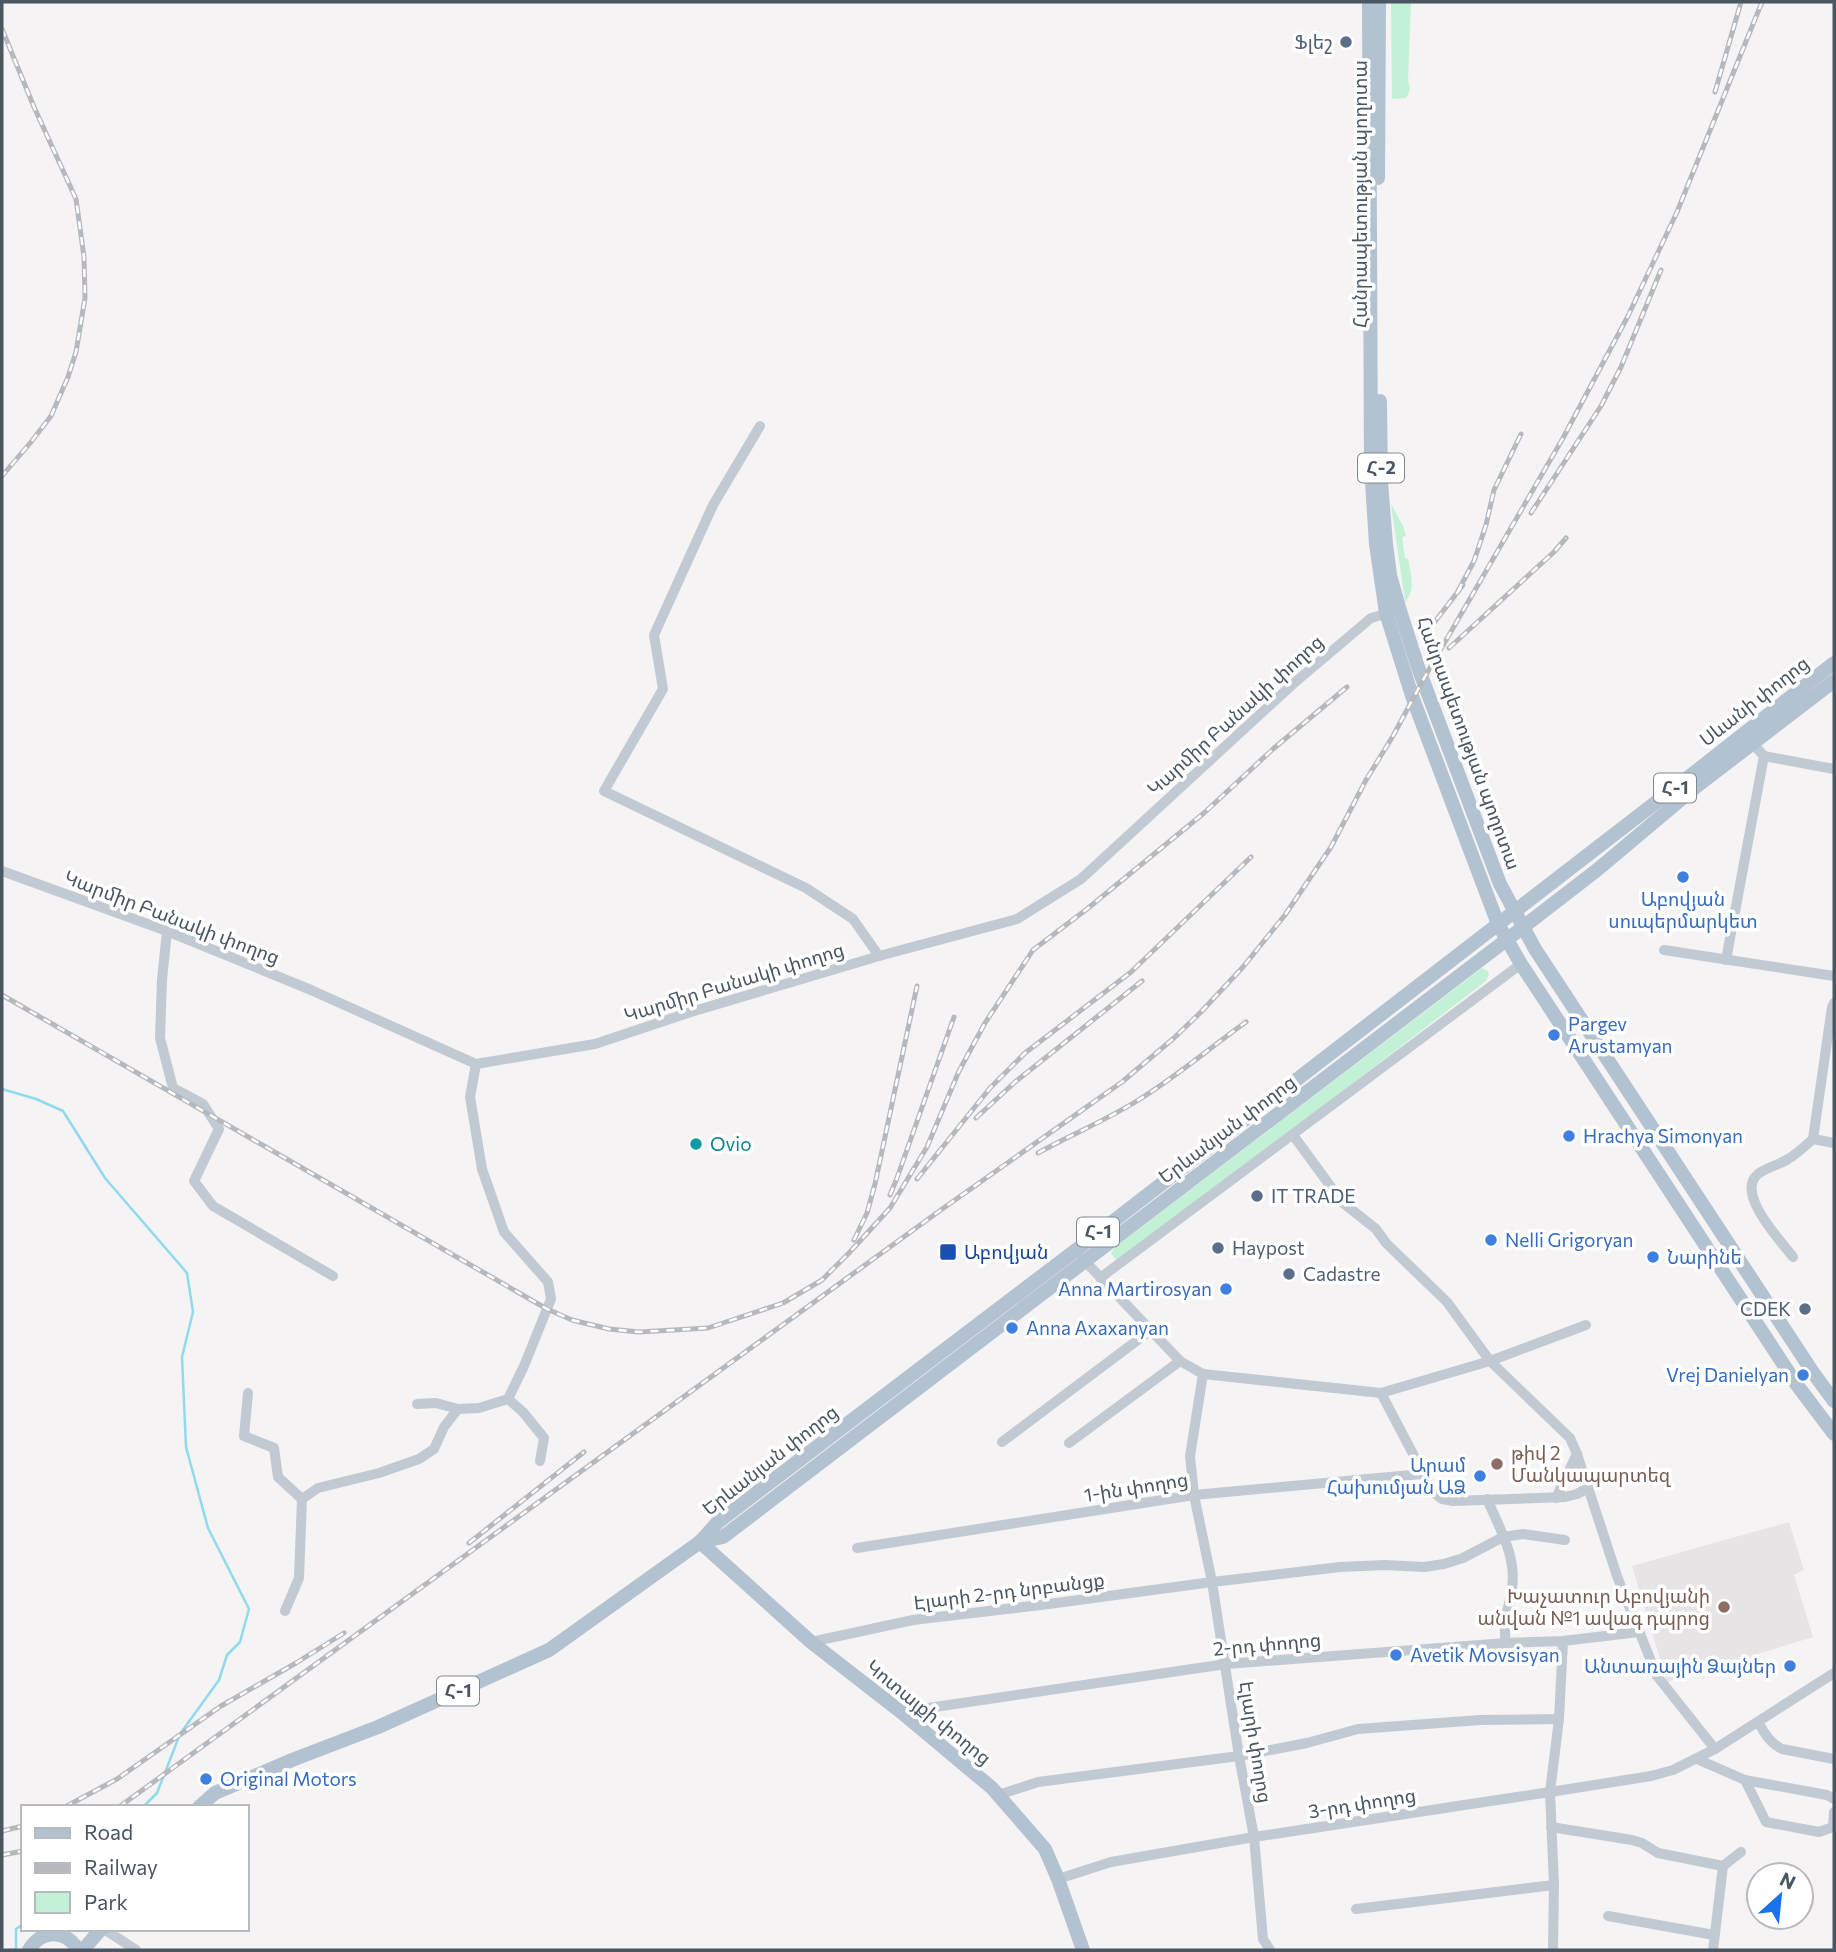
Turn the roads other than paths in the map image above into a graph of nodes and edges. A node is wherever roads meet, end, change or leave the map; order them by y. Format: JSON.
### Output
{"nodes":[{"id":1,"x":1369,"y":2,"type":"edge"},
{"id":2,"x":1379,"y":2,"type":"edge"},
{"id":3,"x":760,"y":426,"type":"dead end"},
{"id":4,"x":1392,"y":616,"type":"junction"},
{"id":5,"x":1834,"y":663,"type":"edge"},
{"id":6,"x":1834,"y":681,"type":"edge"},
{"id":7,"x":1753,"y":744,"type":"junction"},
{"id":8,"x":1764,"y":756,"type":"junction"},
{"id":9,"x":1834,"y":769,"type":"edge"},
{"id":10,"x":2,"y":870,"type":"edge"},
{"id":11,"x":1514,"y":912,"type":"junction"},
{"id":12,"x":1498,"y":924,"type":"junction"},
{"id":13,"x":1522,"y":928,"type":"junction"},
{"id":14,"x":167,"y":931,"type":"junction"},
{"id":15,"x":1507,"y":939,"type":"junction"},
{"id":16,"x":1664,"y":950,"type":"dead end"},
{"id":17,"x":879,"y":956,"type":"junction"},
{"id":18,"x":1726,"y":960,"type":"junction"},
{"id":19,"x":1521,"y":964,"type":"junction"},
{"id":20,"x":1834,"y":976,"type":"edge"},
{"id":21,"x":1834,"y":1003,"type":"edge"},
{"id":22,"x":476,"y":1064,"type":"junction"},
{"id":23,"x":1293,"y":1135,"type":"junction"},
{"id":24,"x":1813,"y":1139,"type":"junction"},
{"id":25,"x":1834,"y":1143,"type":"edge"},
{"id":26,"x":1076,"y":1250,"type":"junction"},
{"id":27,"x":1793,"y":1257,"type":"dead end"},
{"id":28,"x":1085,"y":1262,"type":"junction"},
{"id":29,"x":332,"y":1276,"type":"dead end"},
{"id":30,"x":1100,"y":1278,"type":"junction"},
{"id":31,"x":1586,"y":1325,"type":"dead end"},
{"id":32,"x":1151,"y":1330,"type":"junction"},
{"id":33,"x":1180,"y":1361,"type":"junction"},
{"id":34,"x":1490,"y":1361,"type":"junction"},
{"id":35,"x":1203,"y":1374,"type":"junction"},
{"id":36,"x":248,"y":1393,"type":"dead end"},
{"id":37,"x":1381,"y":1393,"type":"junction"},
{"id":38,"x":508,"y":1399,"type":"junction"},
{"id":39,"x":1834,"y":1401,"type":"edge"},
{"id":40,"x":417,"y":1404,"type":"dead end"},
{"id":41,"x":458,"y":1409,"type":"junction"},
{"id":42,"x":1834,"y":1434,"type":"edge"},
{"id":43,"x":1002,"y":1442,"type":"dead end"},
{"id":44,"x":1069,"y":1443,"type":"dead end"},
{"id":45,"x":1577,"y":1454,"type":"junction"},
{"id":46,"x":540,"y":1461,"type":"dead end"},
{"id":47,"x":1422,"y":1474,"type":"junction"},
{"id":48,"x":1588,"y":1488,"type":"junction"},
{"id":49,"x":1194,"y":1495,"type":"junction"},
{"id":50,"x":1556,"y":1498,"type":"junction"},
{"id":51,"x":302,"y":1499,"type":"junction"},
{"id":52,"x":1487,"y":1499,"type":"junction"},
{"id":53,"x":1503,"y":1537,"type":"junction"},
{"id":54,"x":1565,"y":1540,"type":"dead end"},
{"id":55,"x":700,"y":1542,"type":"junction"},
{"id":56,"x":857,"y":1548,"type":"dead end"},
{"id":57,"x":1212,"y":1582,"type":"junction"},
{"id":58,"x":285,"y":1611,"type":"dead end"},
{"id":59,"x":1639,"y":1632,"type":"junction"},
{"id":60,"x":1563,"y":1641,"type":"junction"},
{"id":61,"x":811,"y":1642,"type":"junction"},
{"id":62,"x":1506,"y":1643,"type":"junction"},
{"id":63,"x":1226,"y":1664,"type":"junction"},
{"id":64,"x":1834,"y":1673,"type":"edge"},
{"id":65,"x":901,"y":1712,"type":"junction"},
{"id":66,"x":1559,"y":1719,"type":"junction"},
{"id":67,"x":1758,"y":1722,"type":"junction"},
{"id":68,"x":1715,"y":1749,"type":"junction"},
{"id":69,"x":1239,"y":1756,"type":"junction"},
{"id":70,"x":1697,"y":1759,"type":"junction"},
{"id":71,"x":1834,"y":1759,"type":"edge"},
{"id":72,"x":1745,"y":1780,"type":"junction"},
{"id":73,"x":1550,"y":1792,"type":"junction"},
{"id":74,"x":998,"y":1796,"type":"junction"},
{"id":75,"x":1834,"y":1799,"type":"edge"},
{"id":76,"x":200,"y":1805,"type":"edge"},
{"id":77,"x":1834,"y":1812,"type":"edge"},
{"id":78,"x":1551,"y":1827,"type":"junction"},
{"id":79,"x":1833,"y":1827,"type":"edge"},
{"id":80,"x":1254,"y":1837,"type":"junction"},
{"id":81,"x":1741,"y":1852,"type":"dead end"},
{"id":82,"x":1723,"y":1866,"type":"junction"},
{"id":83,"x":1058,"y":1879,"type":"junction"},
{"id":84,"x":1554,"y":1885,"type":"junction"},
{"id":85,"x":1356,"y":1909,"type":"dead end"},
{"id":86,"x":1608,"y":1916,"type":"dead end"},
{"id":87,"x":101,"y":1931,"type":"edge"},
{"id":88,"x":106,"y":1931,"type":"edge"},
{"id":89,"x":65,"y":1932,"type":"edge"},
{"id":90,"x":1714,"y":1935,"type":"junction"},
{"id":91,"x":30,"y":1950,"type":"edge"},
{"id":92,"x":80,"y":1950,"type":"edge"},
{"id":93,"x":136,"y":1950,"type":"edge"},
{"id":94,"x":1083,"y":1950,"type":"edge"},
{"id":95,"x":1270,"y":1950,"type":"edge"},
{"id":96,"x":1553,"y":1950,"type":"edge"},
{"id":97,"x":1713,"y":1950,"type":"edge"}],
"edges":[{"from":1,"to":4,"type":"main road","number":"Հ-2"},
{"from":2,"to":4,"type":"main road","name":"Հանրապետության պողոտա","number":"Հ-2"},
{"from":3,"to":17,"type":"street"},
{"from":4,"to":11,"type":"main road","name":"Հանրապետության պողոտա","number":"Հ-2"},
{"from":4,"to":12,"type":"main road","name":"Հանրապետության պողոտա","number":"Հ-2"},
{"from":4,"to":17,"type":"street","name":"Կարմիր Բանակի փողոց"},
{"from":5,"to":11,"type":"main road","name":"Սևանի փողոց","number":"Հ-1"},
{"from":6,"to":7,"type":"main road","name":"Սևանի փողոց","number":"Հ-1"},
{"from":7,"to":8,"type":"street"},
{"from":7,"to":13,"type":"main road","name":"Սևանի փողոց","number":"Հ-1"},
{"from":8,"to":9,"type":"street"},
{"from":8,"to":18,"type":"street"},
{"from":10,"to":14,"type":"street","name":"Կարմիր Բանակի փողոց"},
{"from":11,"to":12,"type":"main road","name":"Սևանի փողոց","number":"Հ-1"},
{"from":11,"to":13,"type":"main road","name":"Հանրապետության պողոտա","number":"Հ-2"},
{"from":12,"to":15,"type":"main road","name":"Հանրապետության պողոտա","number":"Հ-2"},
{"from":12,"to":26,"type":"main road","name":"Երևանյան փողոց","number":"Հ-1"},
{"from":13,"to":15,"type":"main road","name":"Սևանի փողոց","number":"Հ-1"},
{"from":13,"to":39,"type":"main road","name":"Հանրապետության պողոտա"},
{"from":14,"to":22,"type":"street","name":"Կարմիր Բանակի փողոց"},
{"from":14,"to":29,"type":"street"},
{"from":15,"to":19,"type":"main road","name":"Հանրապետության պողոտա"},
{"from":15,"to":28,"type":"main road","name":"Երևանյան փողոց","number":"Հ-1"},
{"from":16,"to":18,"type":"street"},
{"from":17,"to":22,"type":"street","name":"Կարմիր Բանակի փողոց"},
{"from":18,"to":20,"type":"street"},
{"from":19,"to":23,"type":"street"},
{"from":19,"to":42,"type":"main road","name":"Հանրապետության պողոտա"},
{"from":21,"to":24,"type":"street"},
{"from":22,"to":38,"type":"street"},
{"from":23,"to":30,"type":"street"},
{"from":23,"to":34,"type":"street"},
{"from":24,"to":25,"type":"street"},
{"from":24,"to":27,"type":"street"},
{"from":26,"to":28,"type":"street"},
{"from":26,"to":55,"type":"main road","name":"Երևանյան փողոց","number":"Հ-1"},
{"from":28,"to":30,"type":"street"},
{"from":28,"to":55,"type":"main road","name":"Երևանյան փողոց","number":"Հ-1"},
{"from":30,"to":32,"type":"street"},
{"from":31,"to":34,"type":"street"},
{"from":32,"to":33,"type":"street"},
{"from":32,"to":43,"type":"street"},
{"from":33,"to":35,"type":"street"},
{"from":33,"to":44,"type":"street"},
{"from":34,"to":37,"type":"street"},
{"from":34,"to":45,"type":"street"},
{"from":35,"to":37,"type":"street"},
{"from":35,"to":49,"type":"street","name":"Էլարի փողոց"},
{"from":36,"to":51,"type":"street"},
{"from":37,"to":47,"type":"street"},
{"from":38,"to":41,"type":"street"},
{"from":38,"to":46,"type":"street"},
{"from":40,"to":41,"type":"street"},
{"from":41,"to":51,"type":"street"},
{"from":45,"to":48,"type":"street"},
{"from":45,"to":50,"type":"street"},
{"from":47,"to":49,"type":"street","name":"1-ին փողոց"},
{"from":47,"to":52,"type":"street"},
{"from":48,"to":50,"type":"street"},
{"from":48,"to":59,"type":"street"},
{"from":49,"to":56,"type":"street","name":"1-ին փողոց"},
{"from":49,"to":57,"type":"street","name":"Էլարի փողոց"},
{"from":50,"to":52,"type":"street"},
{"from":51,"to":58,"type":"street"},
{"from":52,"to":53,"type":"street"},
{"from":53,"to":54,"type":"street"},
{"from":53,"to":57,"type":"street","name":"Էլարի 2-րդ նրբանցք"},
{"from":53,"to":62,"type":"street"},
{"from":55,"to":61,"type":"main road","name":"Կոտայքի փողոց"},
{"from":55,"to":76,"type":"main road","number":"Հ-1"},
{"from":57,"to":61,"type":"street","name":"Էլարի 2-րդ նրբանցք"},
{"from":57,"to":63,"type":"street","name":"Էլարի փողոց"},
{"from":59,"to":60,"type":"street","name":"2-րդ փողոց"},
{"from":59,"to":68,"type":"street"},
{"from":60,"to":62,"type":"street","name":"2-րդ փողոց"},
{"from":60,"to":66,"type":"street"},
{"from":61,"to":65,"type":"main road","name":"Կոտայքի փողոց"},
{"from":62,"to":63,"type":"street","name":"2-րդ փողոց"},
{"from":63,"to":65,"type":"street","name":"2-րդ փողոց"},
{"from":63,"to":69,"type":"street","name":"Էլարի փողոց"},
{"from":64,"to":67,"type":"street","name":"3-րդ փողոց"},
{"from":65,"to":74,"type":"main road","name":"Կոտայքի փողոց"},
{"from":66,"to":69,"type":"street"},
{"from":66,"to":73,"type":"street"},
{"from":67,"to":68,"type":"street","name":"3-րդ փողոց"},
{"from":67,"to":71,"type":"street"},
{"from":68,"to":70,"type":"street","name":"3-րդ փողոց"},
{"from":69,"to":74,"type":"street"},
{"from":69,"to":80,"type":"street","name":"Էլարի փողոց"},
{"from":70,"to":72,"type":"street"},
{"from":70,"to":73,"type":"street","name":"3-րդ փողոց"},
{"from":72,"to":75,"type":"street"},
{"from":72,"to":79,"type":"street"},
{"from":73,"to":78,"type":"street"},
{"from":73,"to":80,"type":"street","name":"3-րդ փողոց"},
{"from":74,"to":83,"type":"main road","name":"Կոտայքի փողոց"},
{"from":77,"to":79,"type":"street"},
{"from":78,"to":82,"type":"street"},
{"from":78,"to":84,"type":"street"},
{"from":80,"to":83,"type":"street","name":"3-րդ փողոց"},
{"from":80,"to":95,"type":"street","name":"Էլարի փողոց"},
{"from":81,"to":82,"type":"street"},
{"from":82,"to":90,"type":"street"},
{"from":83,"to":94,"type":"main road","name":"Կոտայքի փողոց"},
{"from":84,"to":85,"type":"street"},
{"from":84,"to":96,"type":"street"},
{"from":86,"to":90,"type":"street"},
{"from":87,"to":92,"type":"main road"},
{"from":88,"to":93,"type":"street"},
{"from":89,"to":91,"type":"main road"},
{"from":89,"to":92,"type":"main road"},
{"from":90,"to":97,"type":"street"}]}
